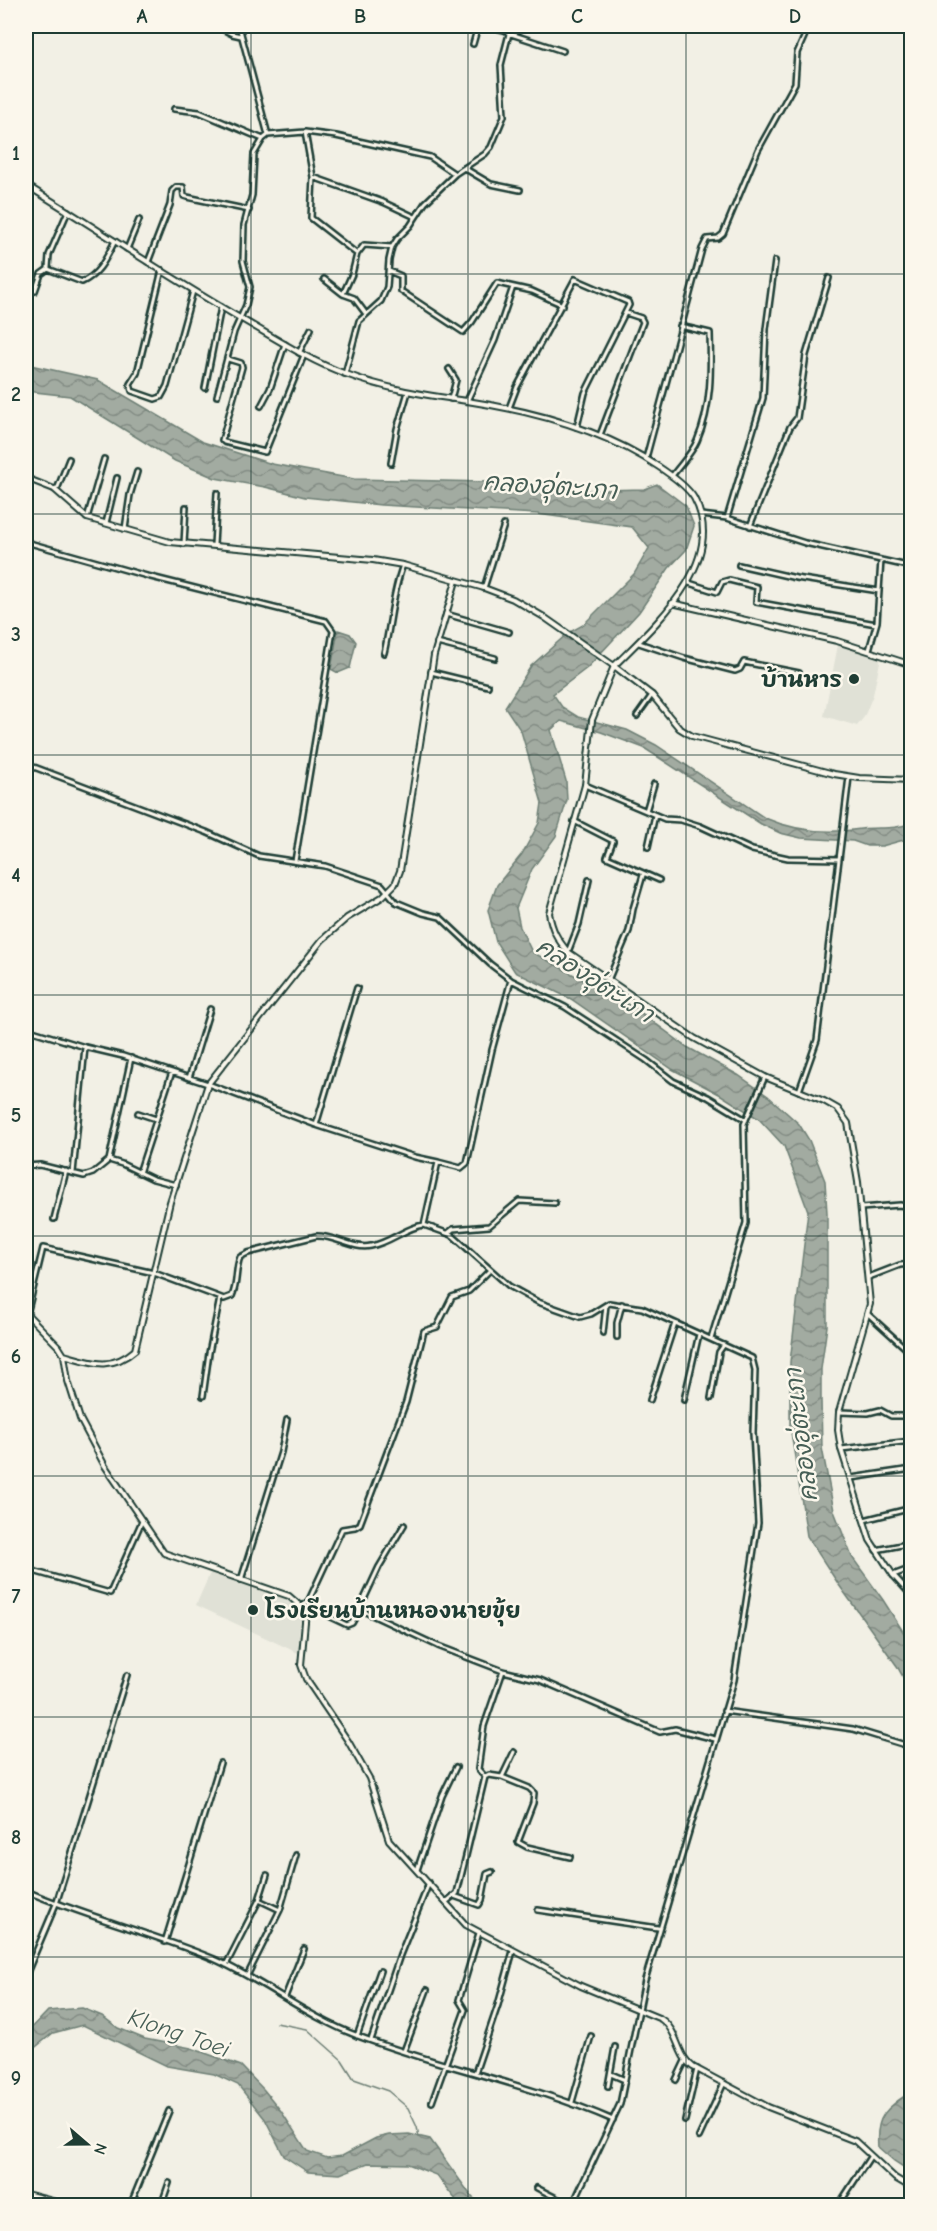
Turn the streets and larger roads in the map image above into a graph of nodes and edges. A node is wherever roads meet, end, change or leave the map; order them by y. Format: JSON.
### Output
{"nodes":[{"id":1,"x":216,"y":26,"type":"edge"},
{"id":2,"x":239,"y":26,"type":"edge"},
{"id":3,"x":478,"y":26,"type":"edge"},
{"id":4,"x":488,"y":26,"type":"edge"},
{"id":5,"x":510,"y":26,"type":"edge"},
{"id":6,"x":809,"y":26,"type":"edge"},
{"id":7,"x":508,"y":32,"type":"junction"},
{"id":8,"x":241,"y":36,"type":"junction"},
{"id":9,"x":473,"y":44,"type":"dead end"},
{"id":10,"x":563,"y":51,"type":"dead end"},
{"id":11,"x":174,"y":110,"type":"dead end"},
{"id":12,"x":305,"y":132,"type":"junction"},
{"id":13,"x":268,"y":135,"type":"junction"},
{"id":14,"x":263,"y":139,"type":"junction"},
{"id":15,"x":464,"y":168,"type":"junction"},
{"id":16,"x":455,"y":174,"type":"junction"},
{"id":17,"x":313,"y":177,"type":"junction"},
{"id":18,"x":26,"y":185,"type":"edge"},
{"id":19,"x":520,"y":190,"type":"dead end"},
{"id":20,"x":249,"y":210,"type":"junction"},
{"id":21,"x":68,"y":211,"type":"junction"},
{"id":22,"x":415,"y":217,"type":"junction"},
{"id":23,"x":139,"y":220,"type":"dead end"},
{"id":24,"x":115,"y":241,"type":"junction"},
{"id":25,"x":392,"y":247,"type":"junction"},
{"id":26,"x":127,"y":249,"type":"junction"},
{"id":27,"x":357,"y":254,"type":"junction"},
{"id":28,"x":775,"y":261,"type":"dead end"},
{"id":29,"x":148,"y":262,"type":"junction"},
{"id":30,"x":48,"y":269,"type":"junction"},
{"id":31,"x":162,"y":270,"type":"junction"},
{"id":32,"x":389,"y":271,"type":"junction"},
{"id":33,"x":829,"y":278,"type":"dead end"},
{"id":34,"x":324,"y":279,"type":"dead end"},
{"id":35,"x":513,"y":287,"type":"junction"},
{"id":36,"x":193,"y":290,"type":"junction"},
{"id":37,"x":26,"y":294,"type":"edge"},
{"id":38,"x":343,"y":294,"type":"junction"},
{"id":39,"x":562,"y":305,"type":"junction"},
{"id":40,"x":221,"y":307,"type":"junction"},
{"id":41,"x":626,"y":313,"type":"junction"},
{"id":42,"x":366,"y":314,"type":"junction"},
{"id":43,"x":241,"y":318,"type":"junction"},
{"id":44,"x":680,"y":326,"type":"junction"},
{"id":45,"x":311,"y":329,"type":"dead end"},
{"id":46,"x":285,"y":344,"type":"junction"},
{"id":47,"x":302,"y":354,"type":"junction"},
{"id":48,"x":228,"y":359,"type":"junction"},
{"id":49,"x":450,"y":369,"type":"dead end"},
{"id":50,"x":345,"y":374,"type":"junction"},
{"id":51,"x":205,"y":388,"type":"dead end"},
{"id":52,"x":408,"y":392,"type":"junction"},
{"id":53,"x":217,"y":396,"type":"dead end"},
{"id":54,"x":451,"y":399,"type":"junction"},
{"id":55,"x":467,"y":401,"type":"junction"},
{"id":56,"x":261,"y":406,"type":"dead end"},
{"id":57,"x":508,"y":409,"type":"junction"},
{"id":58,"x":578,"y":427,"type":"junction"},
{"id":59,"x":600,"y":435,"type":"junction"},
{"id":60,"x":646,"y":458,"type":"junction"},
{"id":61,"x":69,"y":459,"type":"dead end"},
{"id":62,"x":104,"y":459,"type":"dead end"},
{"id":63,"x":391,"y":464,"type":"dead end"},
{"id":64,"x":137,"y":472,"type":"dead end"},
{"id":65,"x":672,"y":476,"type":"junction"},
{"id":66,"x":26,"y":478,"type":"edge"},
{"id":67,"x":117,"y":478,"type":"dead end"},
{"id":68,"x":54,"y":489,"type":"junction"},
{"id":69,"x":217,"y":493,"type":"dead end"},
{"id":70,"x":186,"y":507,"type":"dead end"},
{"id":71,"x":701,"y":514,"type":"junction"},
{"id":72,"x":87,"y":518,"type":"junction"},
{"id":73,"x":726,"y":518,"type":"junction"},
{"id":74,"x":106,"y":525,"type":"junction"},
{"id":75,"x":504,"y":525,"type":"dead end"},
{"id":76,"x":750,"y":525,"type":"junction"},
{"id":77,"x":125,"y":530,"type":"junction"},
{"id":78,"x":26,"y":542,"type":"edge"},
{"id":79,"x":184,"y":544,"type":"junction"},
{"id":80,"x":214,"y":546,"type":"junction"},
{"id":81,"x":881,"y":560,"type":"junction"},
{"id":82,"x":739,"y":565,"type":"dead end"},
{"id":83,"x":403,"y":566,"type":"junction"},
{"id":84,"x":912,"y":567,"type":"edge"},
{"id":85,"x":456,"y":581,"type":"junction"},
{"id":86,"x":688,"y":583,"type":"junction"},
{"id":87,"x":484,"y":588,"type":"junction"},
{"id":88,"x":879,"y":591,"type":"junction"},
{"id":89,"x":671,"y":603,"type":"junction"},
{"id":90,"x":446,"y":614,"type":"junction"},
{"id":91,"x":876,"y":624,"type":"junction"},
{"id":92,"x":509,"y":632,"type":"dead end"},
{"id":93,"x":437,"y":643,"type":"junction"},
{"id":94,"x":639,"y":643,"type":"junction"},
{"id":95,"x":869,"y":650,"type":"junction"},
{"id":96,"x":384,"y":653,"type":"dead end"},
{"id":97,"x":495,"y":658,"type":"dead end"},
{"id":98,"x":912,"y":665,"type":"edge"},
{"id":99,"x":614,"y":666,"type":"junction"},
{"id":100,"x":431,"y":672,"type":"junction"},
{"id":101,"x":799,"y":673,"type":"dead end"},
{"id":102,"x":488,"y":686,"type":"dead end"},
{"id":103,"x":652,"y":695,"type":"junction"},
{"id":104,"x":637,"y":716,"type":"dead end"},
{"id":105,"x":26,"y":764,"type":"edge"},
{"id":106,"x":849,"y":777,"type":"junction"},
{"id":107,"x":912,"y":780,"type":"edge"},
{"id":108,"x":654,"y":784,"type":"dead end"},
{"id":109,"x":585,"y":785,"type":"junction"},
{"id":110,"x":645,"y":811,"type":"junction"},
{"id":111,"x":655,"y":815,"type":"junction"},
{"id":112,"x":574,"y":821,"type":"junction"},
{"id":113,"x":648,"y":846,"type":"dead end"},
{"id":114,"x":839,"y":859,"type":"junction"},
{"id":115,"x":295,"y":861,"type":"junction"},
{"id":116,"x":643,"y":874,"type":"junction"},
{"id":117,"x":589,"y":880,"type":"dead end"},
{"id":118,"x":659,"y":880,"type":"dead end"},
{"id":119,"x":388,"y":891,"type":"junction"},
{"id":120,"x":568,"y":952,"type":"junction"},
{"id":121,"x":609,"y":978,"type":"junction"},
{"id":122,"x":511,"y":980,"type":"junction"},
{"id":123,"x":357,"y":988,"type":"dead end"},
{"id":124,"x":210,"y":1009,"type":"dead end"},
{"id":125,"x":26,"y":1029,"type":"edge"},
{"id":126,"x":85,"y":1047,"type":"junction"},
{"id":127,"x":131,"y":1058,"type":"junction"},
{"id":128,"x":172,"y":1072,"type":"junction"},
{"id":129,"x":765,"y":1077,"type":"junction"},
{"id":130,"x":189,"y":1078,"type":"junction"},
{"id":131,"x":208,"y":1084,"type":"junction"},
{"id":132,"x":799,"y":1091,"type":"junction"},
{"id":133,"x":138,"y":1113,"type":"dead end"},
{"id":134,"x":156,"y":1119,"type":"junction"},
{"id":135,"x":746,"y":1119,"type":"junction"},
{"id":136,"x":316,"y":1125,"type":"junction"},
{"id":137,"x":109,"y":1160,"type":"junction"},
{"id":138,"x":438,"y":1162,"type":"junction"},
{"id":139,"x":26,"y":1166,"type":"edge"},
{"id":140,"x":66,"y":1171,"type":"junction"},
{"id":141,"x":73,"y":1173,"type":"junction"},
{"id":142,"x":139,"y":1173,"type":"junction"},
{"id":143,"x":176,"y":1185,"type":"junction"},
{"id":144,"x":555,"y":1203,"type":"dead end"},
{"id":145,"x":861,"y":1208,"type":"junction"},
{"id":146,"x":912,"y":1208,"type":"edge"},
{"id":147,"x":54,"y":1219,"type":"dead end"},
{"id":148,"x":424,"y":1225,"type":"junction"},
{"id":149,"x":448,"y":1233,"type":"junction"},
{"id":150,"x":912,"y":1264,"type":"edge"},
{"id":151,"x":490,"y":1270,"type":"junction"},
{"id":152,"x":154,"y":1273,"type":"junction"},
{"id":153,"x":868,"y":1277,"type":"junction"},
{"id":154,"x":220,"y":1298,"type":"junction"},
{"id":155,"x":622,"y":1304,"type":"junction"},
{"id":156,"x":606,"y":1305,"type":"junction"},
{"id":157,"x":26,"y":1314,"type":"edge"},
{"id":158,"x":868,"y":1314,"type":"junction"},
{"id":159,"x":675,"y":1323,"type":"junction"},
{"id":160,"x":603,"y":1333,"type":"dead end"},
{"id":161,"x":700,"y":1334,"type":"junction"},
{"id":162,"x":617,"y":1337,"type":"dead end"},
{"id":163,"x":711,"y":1339,"type":"junction"},
{"id":164,"x":724,"y":1344,"type":"junction"},
{"id":165,"x":64,"y":1355,"type":"junction"},
{"id":166,"x":912,"y":1355,"type":"edge"},
{"id":167,"x":912,"y":1376,"type":"edge"},
{"id":168,"x":203,"y":1396,"type":"dead end"},
{"id":169,"x":711,"y":1398,"type":"dead end"},
{"id":170,"x":684,"y":1400,"type":"dead end"},
{"id":171,"x":650,"y":1401,"type":"dead end"},
{"id":172,"x":839,"y":1412,"type":"junction"},
{"id":173,"x":912,"y":1416,"type":"edge"},
{"id":174,"x":287,"y":1420,"type":"dead end"},
{"id":175,"x":912,"y":1441,"type":"edge"},
{"id":176,"x":841,"y":1449,"type":"junction"},
{"id":177,"x":912,"y":1469,"type":"edge"},
{"id":178,"x":26,"y":1477,"type":"edge"},
{"id":179,"x":849,"y":1479,"type":"junction"},
{"id":180,"x":26,"y":1490,"type":"edge"},
{"id":181,"x":912,"y":1508,"type":"edge"},
{"id":182,"x":863,"y":1520,"type":"junction"},
{"id":183,"x":142,"y":1521,"type":"junction"},
{"id":184,"x":404,"y":1525,"type":"dead end"},
{"id":185,"x":912,"y":1542,"type":"edge"},
{"id":186,"x":876,"y":1550,"type":"junction"},
{"id":187,"x":912,"y":1568,"type":"edge"},
{"id":188,"x":26,"y":1569,"type":"edge"},
{"id":189,"x":893,"y":1575,"type":"junction"},
{"id":190,"x":240,"y":1581,"type":"junction"},
{"id":191,"x":912,"y":1596,"type":"edge"},
{"id":192,"x":304,"y":1608,"type":"junction"},
{"id":193,"x":358,"y":1612,"type":"junction"},
{"id":194,"x":503,"y":1671,"type":"junction"},
{"id":195,"x":127,"y":1675,"type":"dead end"},
{"id":196,"x":724,"y":1711,"type":"junction"},
{"id":197,"x":715,"y":1739,"type":"junction"},
{"id":198,"x":912,"y":1747,"type":"edge"},
{"id":199,"x":514,"y":1752,"type":"dead end"},
{"id":200,"x":220,"y":1763,"type":"dead end"},
{"id":201,"x":456,"y":1767,"type":"dead end"},
{"id":202,"x":485,"y":1777,"type":"junction"},
{"id":203,"x":502,"y":1777,"type":"junction"},
{"id":204,"x":296,"y":1855,"type":"dead end"},
{"id":205,"x":570,"y":1857,"type":"dead end"},
{"id":206,"x":417,"y":1870,"type":"junction"},
{"id":207,"x":492,"y":1872,"type":"dead end"},
{"id":208,"x":267,"y":1875,"type":"dead end"},
{"id":209,"x":429,"y":1884,"type":"junction"},
{"id":210,"x":26,"y":1891,"type":"edge"},
{"id":211,"x":454,"y":1896,"type":"junction"},
{"id":212,"x":259,"y":1900,"type":"junction"},
{"id":213,"x":446,"y":1902,"type":"junction"},
{"id":214,"x":56,"y":1904,"type":"junction"},
{"id":215,"x":280,"y":1910,"type":"junction"},
{"id":216,"x":538,"y":1910,"type":"dead end"},
{"id":217,"x":658,"y":1928,"type":"junction"},
{"id":218,"x":479,"y":1933,"type":"junction"},
{"id":219,"x":165,"y":1942,"type":"junction"},
{"id":220,"x":304,"y":1949,"type":"dead end"},
{"id":221,"x":513,"y":1949,"type":"junction"},
{"id":222,"x":226,"y":1965,"type":"junction"},
{"id":223,"x":380,"y":1971,"type":"dead end"},
{"id":224,"x":26,"y":1975,"type":"edge"},
{"id":225,"x":247,"y":1976,"type":"junction"},
{"id":226,"x":427,"y":1990,"type":"dead end"},
{"id":227,"x":285,"y":1998,"type":"junction"},
{"id":228,"x":638,"y":2009,"type":"junction"},
{"id":229,"x":357,"y":2036,"type":"junction"},
{"id":230,"x":591,"y":2036,"type":"dead end"},
{"id":231,"x":371,"y":2040,"type":"junction"},
{"id":232,"x":615,"y":2047,"type":"dead end"},
{"id":233,"x":404,"y":2051,"type":"junction"},
{"id":234,"x":685,"y":2061,"type":"junction"},
{"id":235,"x":446,"y":2064,"type":"junction"},
{"id":236,"x":697,"y":2069,"type":"junction"},
{"id":237,"x":475,"y":2074,"type":"junction"},
{"id":238,"x":611,"y":2074,"type":"junction"},
{"id":239,"x":625,"y":2080,"type":"junction"},
{"id":240,"x":676,"y":2080,"type":"dead end"},
{"id":241,"x":724,"y":2083,"type":"junction"},
{"id":242,"x":608,"y":2086,"type":"dead end"},
{"id":243,"x":432,"y":2102,"type":"dead end"},
{"id":244,"x":572,"y":2102,"type":"junction"},
{"id":245,"x":169,"y":2111,"type":"dead end"},
{"id":246,"x":613,"y":2120,"type":"junction"},
{"id":247,"x":685,"y":2120,"type":"dead end"},
{"id":248,"x":699,"y":2137,"type":"dead end"},
{"id":249,"x":870,"y":2157,"type":"junction"},
{"id":250,"x":169,"y":2183,"type":"dead end"},
{"id":251,"x":537,"y":2188,"type":"dead end"},
{"id":252,"x":912,"y":2188,"type":"edge"},
{"id":253,"x":26,"y":2194,"type":"edge"},
{"id":254,"x":33,"y":2196,"type":"junction"},
{"id":255,"x":29,"y":2205,"type":"edge"},
{"id":256,"x":72,"y":2205,"type":"edge"},
{"id":257,"x":129,"y":2205,"type":"edge"},
{"id":258,"x":161,"y":2205,"type":"edge"},
{"id":259,"x":572,"y":2205,"type":"edge"},
{"id":260,"x":838,"y":2205,"type":"edge"}],
"edges":[{"from":1,"to":8,"type":"street"},
{"from":2,"to":8,"type":"street"},
{"from":3,"to":9,"type":"street"},
{"from":4,"to":7,"type":"street"},
{"from":5,"to":7,"type":"street"},
{"from":6,"to":44,"type":"street"},
{"from":7,"to":10,"type":"street"},
{"from":7,"to":15,"type":"street"},
{"from":8,"to":13,"type":"street"},
{"from":11,"to":14,"type":"street"},
{"from":12,"to":13,"type":"street"},
{"from":12,"to":16,"type":"street"},
{"from":12,"to":17,"type":"street"},
{"from":13,"to":14,"type":"street"},
{"from":14,"to":20,"type":"street"},
{"from":15,"to":16,"type":"street"},
{"from":15,"to":19,"type":"street"},
{"from":16,"to":22,"type":"street"},
{"from":17,"to":22,"type":"street"},
{"from":17,"to":27,"type":"street"},
{"from":18,"to":21,"type":"street"},
{"from":20,"to":29,"type":"street"},
{"from":20,"to":43,"type":"street"},
{"from":21,"to":24,"type":"street"},
{"from":21,"to":30,"type":"street"},
{"from":22,"to":25,"type":"street"},
{"from":23,"to":26,"type":"street"},
{"from":24,"to":26,"type":"street"},
{"from":24,"to":30,"type":"street"},
{"from":25,"to":27,"type":"street"},
{"from":25,"to":32,"type":"street"},
{"from":26,"to":29,"type":"street"},
{"from":27,"to":38,"type":"street"},
{"from":28,"to":73,"type":"street"},
{"from":29,"to":31,"type":"street"},
{"from":30,"to":37,"type":"street"},
{"from":31,"to":36,"type":"street"},
{"from":31,"to":36,"type":"street"},
{"from":32,"to":35,"type":"street"},
{"from":32,"to":42,"type":"street"},
{"from":33,"to":76,"type":"street"},
{"from":34,"to":38,"type":"street"},
{"from":35,"to":39,"type":"street"},
{"from":35,"to":55,"type":"street"},
{"from":36,"to":40,"type":"street"},
{"from":38,"to":42,"type":"street"},
{"from":39,"to":41,"type":"street"},
{"from":39,"to":57,"type":"street"},
{"from":40,"to":43,"type":"street"},
{"from":40,"to":51,"type":"street"},
{"from":41,"to":58,"type":"street"},
{"from":41,"to":59,"type":"street"},
{"from":42,"to":50,"type":"street"},
{"from":43,"to":46,"type":"street"},
{"from":43,"to":48,"type":"street"},
{"from":44,"to":60,"type":"street"},
{"from":44,"to":65,"type":"street"},
{"from":45,"to":47,"type":"street"},
{"from":46,"to":47,"type":"street"},
{"from":46,"to":56,"type":"street"},
{"from":47,"to":48,"type":"street"},
{"from":47,"to":50,"type":"street"},
{"from":48,"to":53,"type":"street"},
{"from":49,"to":54,"type":"street"},
{"from":50,"to":52,"type":"street"},
{"from":52,"to":54,"type":"street"},
{"from":52,"to":63,"type":"street"},
{"from":54,"to":55,"type":"street"},
{"from":55,"to":57,"type":"street"},
{"from":57,"to":58,"type":"street"},
{"from":58,"to":59,"type":"street"},
{"from":59,"to":60,"type":"street"},
{"from":60,"to":65,"type":"street"},
{"from":61,"to":68,"type":"street"},
{"from":62,"to":72,"type":"street"},
{"from":64,"to":77,"type":"street"},
{"from":65,"to":71,"type":"street"},
{"from":66,"to":68,"type":"street"},
{"from":67,"to":74,"type":"street"},
{"from":68,"to":72,"type":"street"},
{"from":69,"to":80,"type":"street"},
{"from":70,"to":79,"type":"street"},
{"from":71,"to":73,"type":"street"},
{"from":71,"to":86,"type":"street"},
{"from":72,"to":74,"type":"street"},
{"from":73,"to":76,"type":"street"},
{"from":74,"to":77,"type":"street"},
{"from":75,"to":87,"type":"street"},
{"from":76,"to":81,"type":"street"},
{"from":77,"to":79,"type":"street"},
{"from":78,"to":115,"type":"street"},
{"from":79,"to":80,"type":"street"},
{"from":80,"to":83,"type":"street"},
{"from":81,"to":84,"type":"street"},
{"from":81,"to":88,"type":"street"},
{"from":82,"to":88,"type":"street"},
{"from":83,"to":85,"type":"street"},
{"from":83,"to":96,"type":"street"},
{"from":85,"to":87,"type":"street"},
{"from":85,"to":90,"type":"street"},
{"from":86,"to":89,"type":"street"},
{"from":86,"to":91,"type":"street"},
{"from":87,"to":99,"type":"street"},
{"from":88,"to":91,"type":"street"},
{"from":89,"to":94,"type":"street"},
{"from":89,"to":95,"type":"street"},
{"from":90,"to":92,"type":"street"},
{"from":90,"to":93,"type":"street"},
{"from":91,"to":95,"type":"street"},
{"from":93,"to":97,"type":"street"},
{"from":93,"to":100,"type":"street"},
{"from":94,"to":99,"type":"street"},
{"from":94,"to":101,"type":"street"},
{"from":95,"to":98,"type":"street"},
{"from":99,"to":103,"type":"street"},
{"from":99,"to":109,"type":"street"},
{"from":100,"to":102,"type":"street"},
{"from":100,"to":119,"type":"street"},
{"from":103,"to":104,"type":"street"},
{"from":103,"to":106,"type":"street"},
{"from":105,"to":115,"type":"street"},
{"from":106,"to":107,"type":"street"},
{"from":106,"to":114,"type":"street"},
{"from":108,"to":110,"type":"street"},
{"from":109,"to":110,"type":"street"},
{"from":109,"to":112,"type":"street"},
{"from":110,"to":111,"type":"street"},
{"from":111,"to":113,"type":"street"},
{"from":111,"to":114,"type":"street"},
{"from":112,"to":116,"type":"street"},
{"from":112,"to":120,"type":"street"},
{"from":114,"to":132,"type":"street"},
{"from":115,"to":119,"type":"street"},
{"from":116,"to":118,"type":"street"},
{"from":116,"to":121,"type":"street"},
{"from":117,"to":120,"type":"street"},
{"from":119,"to":122,"type":"street"},
{"from":119,"to":131,"type":"street"},
{"from":120,"to":121,"type":"street"},
{"from":121,"to":129,"type":"street"},
{"from":122,"to":135,"type":"street"},
{"from":122,"to":138,"type":"street"},
{"from":123,"to":136,"type":"street"},
{"from":124,"to":130,"type":"street"},
{"from":125,"to":126,"type":"street"},
{"from":126,"to":127,"type":"street"},
{"from":126,"to":141,"type":"street"},
{"from":127,"to":128,"type":"street"},
{"from":127,"to":137,"type":"street"},
{"from":128,"to":130,"type":"street"},
{"from":128,"to":134,"type":"street"},
{"from":129,"to":132,"type":"street"},
{"from":129,"to":135,"type":"street"},
{"from":130,"to":131,"type":"street"},
{"from":131,"to":136,"type":"street"},
{"from":131,"to":143,"type":"street"},
{"from":132,"to":145,"type":"street"},
{"from":133,"to":134,"type":"street"},
{"from":134,"to":142,"type":"street"},
{"from":135,"to":163,"type":"street"},
{"from":136,"to":138,"type":"street"},
{"from":137,"to":141,"type":"street"},
{"from":137,"to":142,"type":"street"},
{"from":138,"to":148,"type":"street"},
{"from":139,"to":140,"type":"street"},
{"from":140,"to":141,"type":"street"},
{"from":140,"to":147,"type":"street"},
{"from":142,"to":143,"type":"street"},
{"from":143,"to":152,"type":"street"},
{"from":144,"to":149,"type":"street"},
{"from":145,"to":146,"type":"street"},
{"from":145,"to":153,"type":"street"},
{"from":148,"to":149,"type":"street"},
{"from":148,"to":154,"type":"street"},
{"from":149,"to":151,"type":"street"},
{"from":150,"to":153,"type":"street"},
{"from":151,"to":156,"type":"street"},
{"from":151,"to":192,"type":"street"},
{"from":152,"to":154,"type":"street"},
{"from":152,"to":157,"type":"street"},
{"from":152,"to":165,"type":"street"},
{"from":153,"to":158,"type":"street"},
{"from":154,"to":168,"type":"street"},
{"from":155,"to":156,"type":"street"},
{"from":155,"to":159,"type":"street"},
{"from":155,"to":162,"type":"street"},
{"from":156,"to":160,"type":"street"},
{"from":157,"to":165,"type":"street"},
{"from":158,"to":166,"type":"street"},
{"from":158,"to":172,"type":"street"},
{"from":159,"to":161,"type":"street"},
{"from":159,"to":171,"type":"street"},
{"from":161,"to":163,"type":"street"},
{"from":161,"to":170,"type":"street"},
{"from":163,"to":164,"type":"street"},
{"from":164,"to":169,"type":"street"},
{"from":164,"to":196,"type":"street"},
{"from":165,"to":183,"type":"street"},
{"from":166,"to":167,"type":"street"},
{"from":172,"to":173,"type":"street"},
{"from":172,"to":176,"type":"street"},
{"from":174,"to":190,"type":"street"},
{"from":175,"to":176,"type":"street"},
{"from":176,"to":179,"type":"street"},
{"from":177,"to":179,"type":"street"},
{"from":178,"to":180,"type":"street"},
{"from":179,"to":182,"type":"street"},
{"from":181,"to":182,"type":"street"},
{"from":182,"to":186,"type":"street"},
{"from":183,"to":188,"type":"street"},
{"from":183,"to":190,"type":"street"},
{"from":184,"to":193,"type":"street"},
{"from":185,"to":186,"type":"street"},
{"from":186,"to":189,"type":"street"},
{"from":187,"to":189,"type":"street"},
{"from":189,"to":191,"type":"street"},
{"from":190,"to":192,"type":"street"},
{"from":192,"to":193,"type":"street"},
{"from":192,"to":206,"type":"street"},
{"from":193,"to":194,"type":"street"},
{"from":194,"to":197,"type":"street"},
{"from":194,"to":202,"type":"street"},
{"from":195,"to":214,"type":"street"},
{"from":196,"to":197,"type":"street"},
{"from":196,"to":198,"type":"street"},
{"from":197,"to":217,"type":"street"},
{"from":199,"to":203,"type":"street"},
{"from":200,"to":219,"type":"street"},
{"from":201,"to":206,"type":"street"},
{"from":202,"to":203,"type":"street"},
{"from":202,"to":211,"type":"street"},
{"from":203,"to":205,"type":"street"},
{"from":204,"to":215,"type":"street"},
{"from":206,"to":209,"type":"street"},
{"from":207,"to":211,"type":"street"},
{"from":208,"to":212,"type":"street"},
{"from":209,"to":213,"type":"street"},
{"from":209,"to":231,"type":"street"},
{"from":210,"to":214,"type":"street"},
{"from":211,"to":213,"type":"street"},
{"from":212,"to":215,"type":"street"},
{"from":212,"to":222,"type":"street"},
{"from":213,"to":218,"type":"street"},
{"from":214,"to":219,"type":"street"},
{"from":214,"to":224,"type":"street"},
{"from":215,"to":225,"type":"street"},
{"from":216,"to":217,"type":"street"},
{"from":217,"to":228,"type":"street"},
{"from":218,"to":221,"type":"street"},
{"from":218,"to":235,"type":"street"},
{"from":219,"to":222,"type":"street"},
{"from":220,"to":227,"type":"street"},
{"from":221,"to":228,"type":"street"},
{"from":221,"to":237,"type":"street"},
{"from":222,"to":225,"type":"street"},
{"from":223,"to":229,"type":"street"},
{"from":225,"to":227,"type":"street"},
{"from":226,"to":233,"type":"street"},
{"from":227,"to":229,"type":"street"},
{"from":228,"to":234,"type":"street"},
{"from":228,"to":239,"type":"street"},
{"from":229,"to":231,"type":"street"},
{"from":230,"to":244,"type":"street"},
{"from":231,"to":233,"type":"street"},
{"from":232,"to":238,"type":"street"},
{"from":233,"to":235,"type":"street"},
{"from":234,"to":236,"type":"street"},
{"from":234,"to":240,"type":"street"},
{"from":235,"to":237,"type":"street"},
{"from":235,"to":243,"type":"street"},
{"from":236,"to":241,"type":"street"},
{"from":236,"to":247,"type":"street"},
{"from":237,"to":244,"type":"street"},
{"from":238,"to":239,"type":"street"},
{"from":238,"to":242,"type":"street"},
{"from":239,"to":246,"type":"street"},
{"from":241,"to":248,"type":"street"},
{"from":241,"to":249,"type":"street"},
{"from":244,"to":246,"type":"street"},
{"from":245,"to":257,"type":"street"},
{"from":246,"to":259,"type":"street"},
{"from":249,"to":252,"type":"street"},
{"from":249,"to":260,"type":"street"},
{"from":250,"to":258,"type":"street"},
{"from":251,"to":259,"type":"street"},
{"from":253,"to":254,"type":"street"},
{"from":254,"to":255,"type":"street"},
{"from":254,"to":256,"type":"street"}]}
